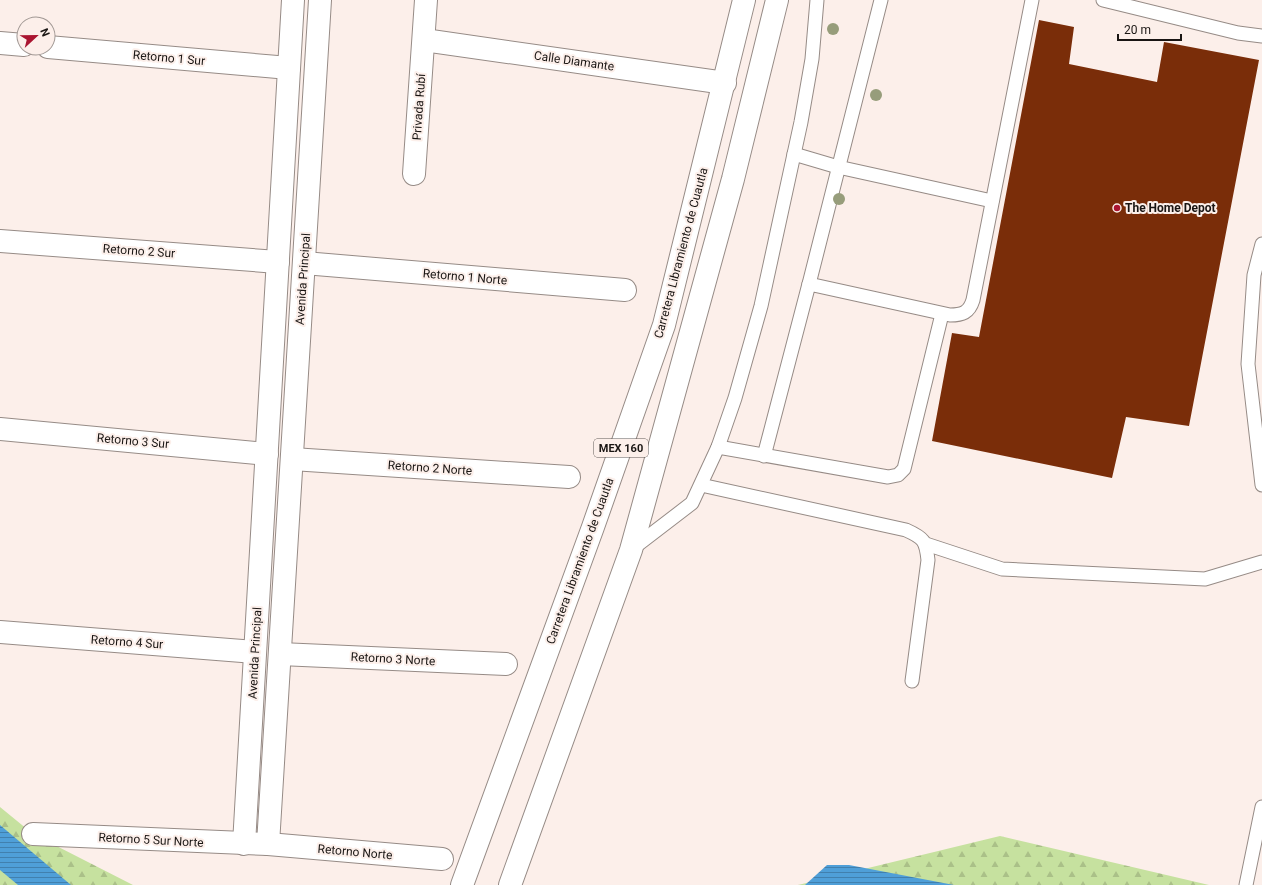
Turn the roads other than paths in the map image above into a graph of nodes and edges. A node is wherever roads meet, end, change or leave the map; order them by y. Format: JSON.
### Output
{"nodes":[{"id":1,"x":293,"y":0,"type":"edge"},
{"id":2,"x":320,"y":0,"type":"edge"},
{"id":3,"x":426,"y":0,"type":"edge"},
{"id":4,"x":744,"y":0,"type":"edge"},
{"id":5,"x":777,"y":0,"type":"edge"},
{"id":6,"x":817,"y":0,"type":"edge"},
{"id":7,"x":881,"y":0,"type":"edge"},
{"id":8,"x":1032,"y":0,"type":"edge"},
{"id":9,"x":1103,"y":0,"type":"edge"},
{"id":10,"x":1262,"y":36,"type":"edge"},
{"id":11,"x":424,"y":40,"type":"junction"},
{"id":12,"x":0,"y":43,"type":"edge"},
{"id":13,"x":16,"y":44,"type":"edge"},
{"id":14,"x":56,"y":48,"type":"edge"},
{"id":15,"x":289,"y":68,"type":"junction"},
{"id":16,"x":725,"y":83,"type":"junction"},
{"id":17,"x":794,"y":154,"type":"junction"},
{"id":18,"x":284,"y":161,"type":"junction"},
{"id":19,"x":310,"y":162,"type":"junction"},
{"id":20,"x":838,"y":167,"type":"junction"},
{"id":21,"x":414,"y":174,"type":"dead end"},
{"id":22,"x":992,"y":201,"type":"junction"},
{"id":23,"x":0,"y":241,"type":"edge"},
{"id":24,"x":1262,"y":244,"type":"edge"},
{"id":25,"x":278,"y":262,"type":"junction"},
{"id":26,"x":304,"y":263,"type":"junction"},
{"id":27,"x":808,"y":284,"type":"junction"},
{"id":28,"x":625,"y":290,"type":"dead end"},
{"id":29,"x":942,"y":314,"type":"junction"},
{"id":30,"x":273,"y":342,"type":"junction"},
{"id":31,"x":299,"y":346,"type":"junction"},
{"id":32,"x":0,"y":429,"type":"edge"},
{"id":33,"x":718,"y":447,"type":"junction"},
{"id":34,"x":267,"y":454,"type":"junction"},
{"id":35,"x":764,"y":456,"type":"junction"},
{"id":36,"x":292,"y":459,"type":"junction"},
{"id":37,"x":569,"y":477,"type":"dead end"},
{"id":38,"x":701,"y":485,"type":"junction"},
{"id":39,"x":1262,"y":485,"type":"edge"},
{"id":40,"x":926,"y":544,"type":"junction"},
{"id":41,"x":631,"y":550,"type":"junction"},
{"id":42,"x":260,"y":558,"type":"junction"},
{"id":43,"x":286,"y":559,"type":"junction"},
{"id":44,"x":1262,"y":562,"type":"edge"},
{"id":45,"x":0,"y":632,"type":"edge"},
{"id":46,"x":255,"y":652,"type":"junction"},
{"id":47,"x":280,"y":654,"type":"junction"},
{"id":48,"x":506,"y":664,"type":"dead end"},
{"id":49,"x":912,"y":681,"type":"dead end"},
{"id":50,"x":249,"y":748,"type":"junction"},
{"id":51,"x":274,"y":748,"type":"junction"},
{"id":52,"x":1262,"y":808,"type":"edge"},
{"id":53,"x":33,"y":834,"type":"dead end"},
{"id":54,"x":244,"y":844,"type":"junction"},
{"id":55,"x":268,"y":844,"type":"junction"},
{"id":56,"x":442,"y":859,"type":"dead end"},
{"id":57,"x":462,"y":885,"type":"edge"},
{"id":58,"x":510,"y":885,"type":"edge"},
{"id":59,"x":1246,"y":885,"type":"edge"}],
"edges":[{"from":1,"to":15,"type":"main road","name":"Avenida Principal"},
{"from":2,"to":19,"type":"main road","name":"Avenida Principal"},
{"from":3,"to":11,"type":"main road","name":"Privada Rubí"},
{"from":4,"to":16,"type":"main road","name":"Carretera Libramiento de Cuautla","number":"MEX 160"},
{"from":5,"to":41,"type":"main road","number":"MEX 160"},
{"from":6,"to":17,"type":"lane"},
{"from":7,"to":20,"type":"lane"},
{"from":8,"to":22,"type":"lane"},
{"from":9,"to":10,"type":"lane"},
{"from":11,"to":16,"type":"main road","name":"Calle Diamante"},
{"from":11,"to":21,"type":"main road","name":"Privada Rubí"},
{"from":12,"to":13,"type":"main road"},
{"from":14,"to":15,"type":"main road","name":"Retorno 1 Sur"},
{"from":15,"to":18,"type":"main road","name":"Avenida Principal"},
{"from":16,"to":57,"type":"main road","name":"Carretera Libramiento de Cuautla","number":"MEX 160"},
{"from":17,"to":20,"type":"lane"},
{"from":17,"to":33,"type":"lane"},
{"from":18,"to":19,"type":"main road"},
{"from":18,"to":25,"type":"main road","name":"Avenida Principal"},
{"from":19,"to":26,"type":"main road","name":"Avenida Principal"},
{"from":20,"to":22,"type":"lane"},
{"from":20,"to":27,"type":"lane"},
{"from":22,"to":29,"type":"lane"},
{"from":23,"to":25,"type":"main road","name":"Retorno 2 Sur"},
{"from":24,"to":39,"type":"lane"},
{"from":25,"to":30,"type":"main road","name":"Avenida Principal"},
{"from":26,"to":28,"type":"main road","name":"Retorno 1 Norte"},
{"from":26,"to":31,"type":"main road","name":"Avenida Principal"},
{"from":27,"to":29,"type":"lane"},
{"from":27,"to":35,"type":"lane"},
{"from":29,"to":35,"type":"lane"},
{"from":30,"to":31,"type":"main road"},
{"from":30,"to":34,"type":"main road","name":"Avenida Principal"},
{"from":31,"to":36,"type":"main road","name":"Avenida Principal"},
{"from":32,"to":34,"type":"main road","name":"Retorno 3 Sur"},
{"from":33,"to":35,"type":"lane"},
{"from":33,"to":38,"type":"lane"},
{"from":34,"to":42,"type":"main road","name":"Avenida Principal"},
{"from":36,"to":37,"type":"main road","name":"Retorno 2 Norte"},
{"from":36,"to":43,"type":"main road","name":"Avenida Principal"},
{"from":38,"to":40,"type":"lane"},
{"from":38,"to":41,"type":"lane"},
{"from":40,"to":44,"type":"lane"},
{"from":40,"to":49,"type":"lane"},
{"from":41,"to":58,"type":"main road","number":"MEX 160"},
{"from":42,"to":43,"type":"main road"},
{"from":42,"to":46,"type":"main road","name":"Avenida Principal"},
{"from":43,"to":47,"type":"main road","name":"Avenida Principal"},
{"from":45,"to":46,"type":"main road","name":"Retorno 4 Sur"},
{"from":46,"to":50,"type":"main road","name":"Avenida Principal"},
{"from":47,"to":48,"type":"main road","name":"Retorno 3 Norte"},
{"from":47,"to":51,"type":"main road","name":"Avenida Principal"},
{"from":50,"to":51,"type":"main road"},
{"from":50,"to":54,"type":"main road","name":"Avenida Principal"},
{"from":51,"to":55,"type":"main road","name":"Avenida Principal"},
{"from":52,"to":59,"type":"lane"},
{"from":53,"to":54,"type":"main road","name":"Retorno 5 Sur Norte"},
{"from":54,"to":55,"type":"main road","name":"Retorno 5 Sur Norte"},
{"from":55,"to":56,"type":"main road","name":"Retorno Norte"}]}
